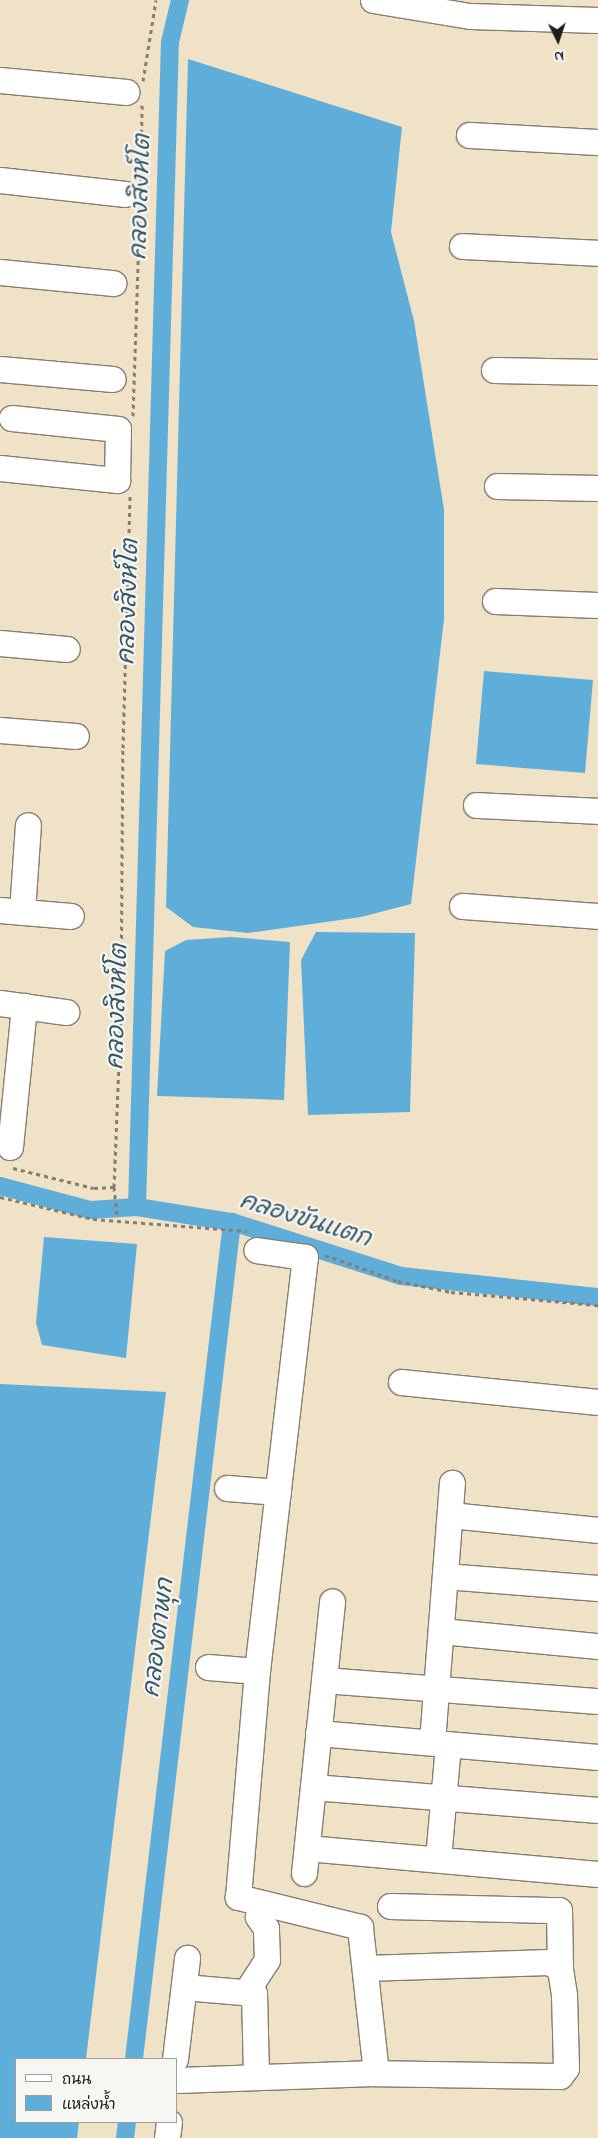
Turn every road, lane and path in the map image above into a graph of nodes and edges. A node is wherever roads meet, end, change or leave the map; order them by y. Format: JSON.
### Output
{"nodes":[{"id":1,"x":156,"y":0,"type":"edge"},
{"id":2,"x":373,"y":0,"type":"edge"},
{"id":3,"x":598,"y":20,"type":"edge"},
{"id":4,"x":0,"y":80,"type":"edge"},
{"id":5,"x":137,"y":92,"type":"junction"},
{"id":6,"x":469,"y":135,"type":"dead end"},
{"id":7,"x":598,"y":142,"type":"edge"},
{"id":8,"x":0,"y":180,"type":"edge"},
{"id":9,"x":135,"y":193,"type":"junction"},
{"id":10,"x":462,"y":246,"type":"dead end"},
{"id":11,"x":598,"y":253,"type":"edge"},
{"id":12,"x":0,"y":272,"type":"edge"},
{"id":13,"x":113,"y":283,"type":"dead end"},
{"id":14,"x":0,"y":369,"type":"edge"},
{"id":15,"x":494,"y":370,"type":"dead end"},
{"id":16,"x":598,"y":372,"type":"edge"},
{"id":17,"x":113,"y":380,"type":"dead end"},
{"id":18,"x":12,"y":418,"type":"dead end"},
{"id":19,"x":133,"y":424,"type":"dead end"},
{"id":20,"x":0,"y":468,"type":"edge"},
{"id":21,"x":131,"y":484,"type":"dead end"},
{"id":22,"x":497,"y":486,"type":"dead end"},
{"id":23,"x":598,"y":488,"type":"edge"},
{"id":24,"x":495,"y":600,"type":"dead end"},
{"id":25,"x":598,"y":605,"type":"edge"},
{"id":26,"x":0,"y":643,"type":"edge"},
{"id":27,"x":67,"y":649,"type":"dead end"},
{"id":28,"x":0,"y":730,"type":"edge"},
{"id":29,"x":76,"y":736,"type":"dead end"},
{"id":30,"x":476,"y":805,"type":"dead end"},
{"id":31,"x":598,"y":811,"type":"edge"},
{"id":32,"x":28,"y":825,"type":"dead end"},
{"id":33,"x":462,"y":906,"type":"dead end"},
{"id":34,"x":11,"y":911,"type":"edge"},
{"id":35,"x":71,"y":916,"type":"dead end"},
{"id":36,"x":598,"y":916,"type":"edge"},
{"id":37,"x":12,"y":1004,"type":"edge"},
{"id":38,"x":66,"y":1012,"type":"dead end"},
{"id":39,"x":10,"y":1157,"type":"joint"},
{"id":40,"x":114,"y":1187,"type":"junction"},
{"id":41,"x":0,"y":1197,"type":"edge"},
{"id":42,"x":117,"y":1218,"type":"junction"},
{"id":43,"x":253,"y":1238,"type":"joint"},
{"id":44,"x":321,"y":1254,"type":"dead end"},
{"id":45,"x":598,"y":1305,"type":"edge"},
{"id":46,"x":401,"y":1382,"type":"dead end"},
{"id":47,"x":598,"y":1402,"type":"edge"},
{"id":48,"x":452,"y":1483,"type":"dead end"},
{"id":49,"x":227,"y":1488,"type":"dead end"},
{"id":50,"x":278,"y":1492,"type":"junction"},
{"id":51,"x":450,"y":1515,"type":"junction"},
{"id":52,"x":598,"y":1530,"type":"edge"},
{"id":53,"x":445,"y":1576,"type":"junction"},
{"id":54,"x":598,"y":1588,"type":"edge"},
{"id":55,"x":332,"y":1601,"type":"dead end"},
{"id":56,"x":441,"y":1631,"type":"junction"},
{"id":57,"x":598,"y":1646,"type":"edge"},
{"id":58,"x":208,"y":1667,"type":"dead end"},
{"id":59,"x":257,"y":1671,"type":"junction"},
{"id":60,"x":324,"y":1680,"type":"junction"},
{"id":61,"x":436,"y":1689,"type":"junction"},
{"id":62,"x":598,"y":1701,"type":"edge"},
{"id":63,"x":318,"y":1733,"type":"junction"},
{"id":64,"x":440,"y":1743,"type":"junction"},
{"id":65,"x":598,"y":1757,"type":"edge"},
{"id":66,"x":313,"y":1787,"type":"junction"},
{"id":67,"x":443,"y":1797,"type":"junction"},
{"id":68,"x":598,"y":1810,"type":"edge"},
{"id":69,"x":307,"y":1848,"type":"junction"},
{"id":70,"x":438,"y":1859,"type":"junction"},
{"id":71,"x":304,"y":1874,"type":"dead end"},
{"id":72,"x":598,"y":1874,"type":"edge"},
{"id":73,"x":390,"y":1906,"type":"dead end"},
{"id":74,"x":258,"y":1916,"type":"dead end"},
{"id":75,"x":187,"y":1958,"type":"dead end"},
{"id":76,"x":365,"y":1968,"type":"junction"},
{"id":77,"x":560,"y":1969,"type":"junction"},
{"id":78,"x":184,"y":1986,"type":"junction"},
{"id":79,"x":246,"y":1992,"type":"junction"},
{"id":80,"x":176,"y":2058,"type":"edge"},
{"id":81,"x":376,"y":2073,"type":"junction"},
{"id":82,"x":256,"y":2077,"type":"junction"},
{"id":83,"x":178,"y":2080,"type":"edge"},
{"id":84,"x":169,"y":2123,"type":"edge"},
{"id":85,"x":167,"y":2138,"type":"edge"}],
"edges":[{"from":1,"to":5,"type":"path"},
{"from":2,"to":3,"type":"street"},
{"from":4,"to":5,"type":"street"},
{"from":5,"to":9,"type":"path"},
{"from":6,"to":7,"type":"street"},
{"from":8,"to":9,"type":"street"},
{"from":9,"to":19,"type":"path"},
{"from":10,"to":11,"type":"street"},
{"from":12,"to":13,"type":"street"},
{"from":14,"to":17,"type":"street"},
{"from":15,"to":16,"type":"street"},
{"from":18,"to":20,"type":"street"},
{"from":21,"to":40,"type":"path"},
{"from":22,"to":23,"type":"street"},
{"from":24,"to":25,"type":"street"},
{"from":26,"to":27,"type":"street"},
{"from":28,"to":29,"type":"street"},
{"from":30,"to":31,"type":"street"},
{"from":32,"to":34,"type":"street"},
{"from":33,"to":36,"type":"street"},
{"from":34,"to":35,"type":"street"},
{"from":37,"to":38,"type":"street"},
{"from":37,"to":39,"type":"street"},
{"from":39,"to":40,"type":"path"},
{"from":40,"to":42,"type":"path"},
{"from":41,"to":42,"type":"path"},
{"from":42,"to":43,"type":"path"},
{"from":43,"to":50,"type":"street"},
{"from":44,"to":45,"type":"path"},
{"from":46,"to":47,"type":"street"},
{"from":48,"to":51,"type":"street"},
{"from":49,"to":50,"type":"street"},
{"from":50,"to":59,"type":"street"},
{"from":51,"to":52,"type":"street"},
{"from":51,"to":53,"type":"street"},
{"from":53,"to":54,"type":"street"},
{"from":53,"to":56,"type":"street"},
{"from":55,"to":60,"type":"street"},
{"from":56,"to":57,"type":"street"},
{"from":56,"to":61,"type":"street"},
{"from":58,"to":59,"type":"street"},
{"from":59,"to":76,"type":"street"},
{"from":60,"to":61,"type":"street"},
{"from":60,"to":63,"type":"street"},
{"from":61,"to":62,"type":"street"},
{"from":61,"to":64,"type":"street"},
{"from":63,"to":64,"type":"street"},
{"from":63,"to":66,"type":"street"},
{"from":64,"to":65,"type":"street"},
{"from":64,"to":67,"type":"street"},
{"from":66,"to":67,"type":"street"},
{"from":66,"to":69,"type":"street"},
{"from":67,"to":68,"type":"street"},
{"from":67,"to":70,"type":"street"},
{"from":69,"to":70,"type":"street"},
{"from":69,"to":71,"type":"street"},
{"from":70,"to":72,"type":"street"},
{"from":73,"to":77,"type":"street"},
{"from":74,"to":79,"type":"street"},
{"from":75,"to":78,"type":"street"},
{"from":76,"to":77,"type":"street"},
{"from":76,"to":81,"type":"street"},
{"from":77,"to":81,"type":"street"},
{"from":78,"to":79,"type":"street"},
{"from":78,"to":80,"type":"street"},
{"from":79,"to":82,"type":"street"},
{"from":81,"to":82,"type":"street"},
{"from":82,"to":83,"type":"street"},
{"from":84,"to":85,"type":"street"}]}
